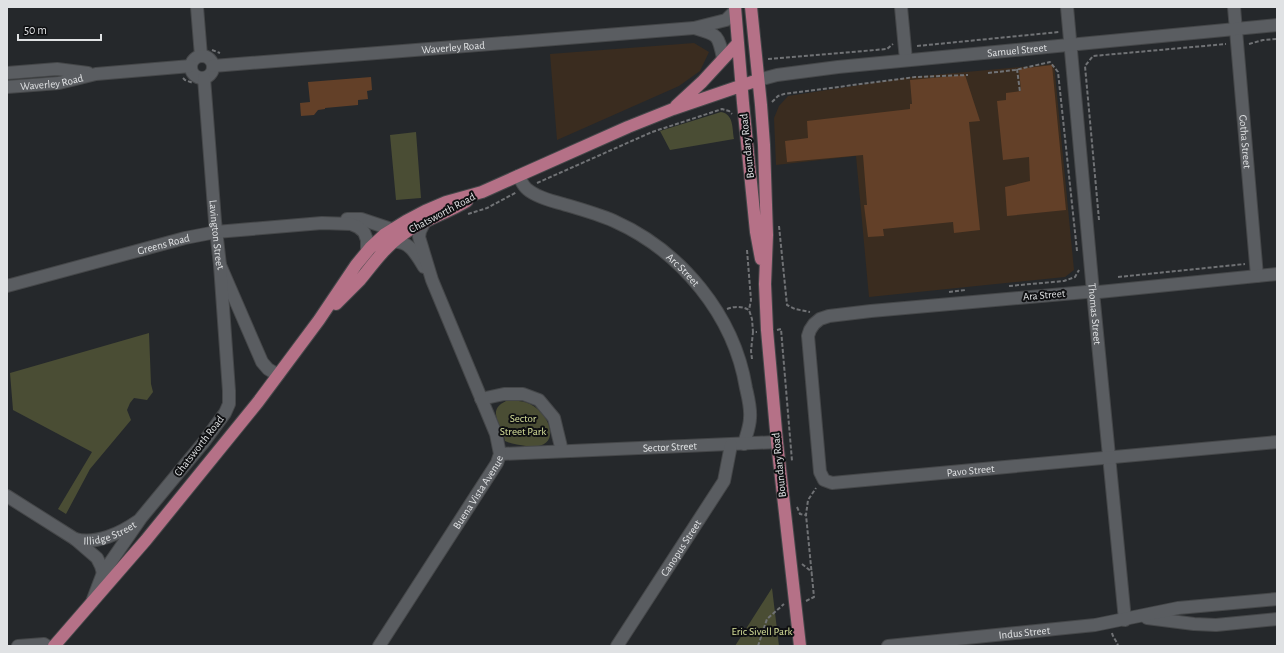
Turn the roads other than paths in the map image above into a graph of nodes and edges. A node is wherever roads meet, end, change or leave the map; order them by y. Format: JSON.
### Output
{"nodes":[{"id":1,"x":197,"y":7,"type":"edge"},
{"id":2,"x":751,"y":7,"type":"edge"},
{"id":3,"x":901,"y":7,"type":"edge"},
{"id":4,"x":1067,"y":7,"type":"edge"},
{"id":5,"x":1234,"y":7,"type":"edge"},
{"id":6,"x":735,"y":9,"type":"edge"},
{"id":7,"x":1277,"y":25,"type":"edge"},
{"id":8,"x":694,"y":28,"type":"junction"},
{"id":9,"x":1236,"y":29,"type":"junction"},
{"id":10,"x":738,"y":43,"type":"junction"},
{"id":11,"x":1070,"y":45,"type":"junction"},
{"id":12,"x":201,"y":56,"type":"junction"},
{"id":13,"x":723,"y":58,"type":"junction"},
{"id":14,"x":906,"y":60,"type":"junction"},
{"id":15,"x":191,"y":66,"type":"junction"},
{"id":16,"x":213,"y":66,"type":"junction"},
{"id":17,"x":7,"y":73,"type":"edge"},
{"id":18,"x":96,"y":74,"type":"junction"},
{"id":19,"x":200,"y":80,"type":"junction"},
{"id":20,"x":758,"y":80,"type":"junction"},
{"id":21,"x":741,"y":86,"type":"junction"},
{"id":22,"x":7,"y":87,"type":"edge"},
{"id":23,"x":673,"y":109,"type":"junction"},
{"id":24,"x":518,"y":176,"type":"junction"},
{"id":25,"x":482,"y":192,"type":"junction"},
{"id":26,"x":425,"y":221,"type":"junction"},
{"id":27,"x":324,"y":223,"type":"junction"},
{"id":28,"x":391,"y":229,"type":"junction"},
{"id":29,"x":216,"y":232,"type":"junction"},
{"id":30,"x":392,"y":242,"type":"junction"},
{"id":31,"x":367,"y":251,"type":"junction"},
{"id":32,"x":220,"y":265,"type":"junction"},
{"id":33,"x":1277,"y":274,"type":"edge"},
{"id":34,"x":1256,"y":276,"type":"junction"},
{"id":35,"x":432,"y":280,"type":"junction"},
{"id":36,"x":765,"y":284,"type":"junction"},
{"id":37,"x":7,"y":286,"type":"edge"},
{"id":38,"x":1093,"y":292,"type":"junction"},
{"id":39,"x":319,"y":320,"type":"junction"},
{"id":40,"x":278,"y":375,"type":"junction"},
{"id":41,"x":481,"y":399,"type":"junction"},
{"id":42,"x":777,"y":442,"type":"junction"},
{"id":43,"x":1277,"y":442,"type":"edge"},
{"id":44,"x":737,"y":444,"type":"junction"},
{"id":45,"x":562,"y":451,"type":"junction"},
{"id":46,"x":500,"y":454,"type":"junction"},
{"id":47,"x":1109,"y":458,"type":"junction"},
{"id":48,"x":824,"y":480,"type":"joint"},
{"id":49,"x":7,"y":496,"type":"edge"},
{"id":50,"x":141,"y":518,"type":"junction"},
{"id":51,"x":75,"y":539,"type":"junction"},
{"id":52,"x":103,"y":573,"type":"junction"},
{"id":53,"x":1277,"y":599,"type":"edge"},
{"id":54,"x":92,"y":603,"type":"junction"},
{"id":55,"x":1131,"y":618,"type":"junction"},
{"id":56,"x":1277,"y":619,"type":"edge"},
{"id":57,"x":18,"y":646,"type":"edge"},
{"id":58,"x":47,"y":646,"type":"edge"},
{"id":59,"x":54,"y":646,"type":"edge"},
{"id":60,"x":379,"y":646,"type":"edge"},
{"id":61,"x":617,"y":646,"type":"edge"},
{"id":62,"x":800,"y":646,"type":"edge"},
{"id":63,"x":888,"y":646,"type":"edge"}],
"edges":[{"from":1,"to":12,"type":"street"},
{"from":2,"to":20,"type":"main road","name":"Boundary Road"},
{"from":3,"to":14,"type":"street"},
{"from":4,"to":11,"type":"street","name":"Thomas Street"},
{"from":5,"to":9,"type":"street","name":"Gotha Street"},
{"from":6,"to":8,"type":"street","name":"Waverley Road"},
{"from":6,"to":10,"type":"main road","name":"Boundary Road"},
{"from":7,"to":9,"type":"street","name":"Samuel Street"},
{"from":8,"to":13,"type":"street","name":"Waverley Road"},
{"from":8,"to":16,"type":"street","name":"Waverley Road"},
{"from":9,"to":11,"type":"street","name":"Samuel Street"},
{"from":9,"to":34,"type":"street","name":"Gotha Street"},
{"from":10,"to":13,"type":"main road","name":"Chatsworth Road"},
{"from":10,"to":21,"type":"main road","name":"Boundary Road"},
{"from":11,"to":14,"type":"street","name":"Samuel Street"},
{"from":11,"to":38,"type":"street","name":"Thomas Street"},
{"from":12,"to":15,"type":"street"},
{"from":12,"to":16,"type":"street"},
{"from":13,"to":23,"type":"main road","name":"Chatsworth Road"},
{"from":14,"to":20,"type":"street","name":"Samuel Street"},
{"from":15,"to":18,"type":"street","name":"Waverley Road"},
{"from":15,"to":19,"type":"street"},
{"from":16,"to":19,"type":"street"},
{"from":17,"to":18,"type":"street","name":"Waverley Road"},
{"from":18,"to":22,"type":"street","name":"Waverley Road"},
{"from":19,"to":29,"type":"street","name":"Lavington Street"},
{"from":20,"to":21,"type":"main road","name":"Chatsworth Road"},
{"from":20,"to":36,"type":"main road","name":"Boundary Road"},
{"from":21,"to":23,"type":"main road","name":"Chatsworth Road"},
{"from":21,"to":36,"type":"main road","name":"Boundary Road"},
{"from":23,"to":24,"type":"main road","name":"Chatsworth Road"},
{"from":24,"to":25,"type":"main road","name":"Chatsworth Road"},
{"from":24,"to":44,"type":"street","name":"Arc Street"},
{"from":25,"to":26,"type":"main road","name":"Chatsworth Road"},
{"from":25,"to":28,"type":"main road","name":"Chatsworth Road"},
{"from":26,"to":30,"type":"main road","name":"Chatsworth Road"},
{"from":26,"to":35,"type":"street","name":"Buena Vista Avenue"},
{"from":27,"to":28,"type":"street","name":"Greens Road"},
{"from":27,"to":29,"type":"street","name":"Greens Road"},
{"from":27,"to":31,"type":"street","name":"Greens Road"},
{"from":28,"to":31,"type":"main road","name":"Chatsworth Road"},
{"from":29,"to":32,"type":"street","name":"Lavington Street"},
{"from":29,"to":37,"type":"street","name":"Greens Road"},
{"from":30,"to":35,"type":"street","name":"Buena Vista Avenue"},
{"from":30,"to":39,"type":"main road","name":"Chatsworth Road"},
{"from":31,"to":39,"type":"main road","name":"Chatsworth Road"},
{"from":32,"to":40,"type":"street","name":"Lavington Street"},
{"from":32,"to":50,"type":"street","name":"Chatsworth Road"},
{"from":33,"to":34,"type":"street","name":"Ara Street"},
{"from":34,"to":38,"type":"street","name":"Ara Street"},
{"from":35,"to":41,"type":"street","name":"Buena Vista Avenue"},
{"from":36,"to":42,"type":"main road","name":"Boundary Road"},
{"from":38,"to":47,"type":"street","name":"Thomas Street"},
{"from":38,"to":48,"type":"street","name":"Ara Street"},
{"from":39,"to":40,"type":"main road","name":"Chatsworth Road"},
{"from":40,"to":54,"type":"main road","name":"Chatsworth Road"},
{"from":41,"to":45,"type":"street"},
{"from":41,"to":46,"type":"street","name":"Buena Vista Avenue"},
{"from":42,"to":44,"type":"street","name":"Sector Street"},
{"from":42,"to":62,"type":"main road","name":"Boundary Road"},
{"from":43,"to":47,"type":"street","name":"Pavo Street"},
{"from":44,"to":45,"type":"street","name":"Sector Street"},
{"from":44,"to":61,"type":"street","name":"Canopus Street"},
{"from":45,"to":46,"type":"street","name":"Sector Street"},
{"from":46,"to":60,"type":"street","name":"Buena Vista Avenue"},
{"from":47,"to":48,"type":"street","name":"Pavo Street"},
{"from":47,"to":55,"type":"street","name":"Thomas Street"},
{"from":49,"to":51,"type":"street","name":"Illidge Street"},
{"from":50,"to":51,"type":"street","name":"Illidge Street"},
{"from":50,"to":52,"type":"street","name":"Chatsworth Road"},
{"from":51,"to":52,"type":"street","name":"Illidge Street"},
{"from":52,"to":54,"type":"street","name":"Chatsworth Road"},
{"from":53,"to":55,"type":"street","name":"Indus Street"},
{"from":54,"to":59,"type":"main road","name":"Chatsworth Road"},
{"from":55,"to":56,"type":"street","name":"Indus Street"},
{"from":55,"to":63,"type":"street","name":"Indus Street"},
{"from":57,"to":58,"type":"street"}]}
